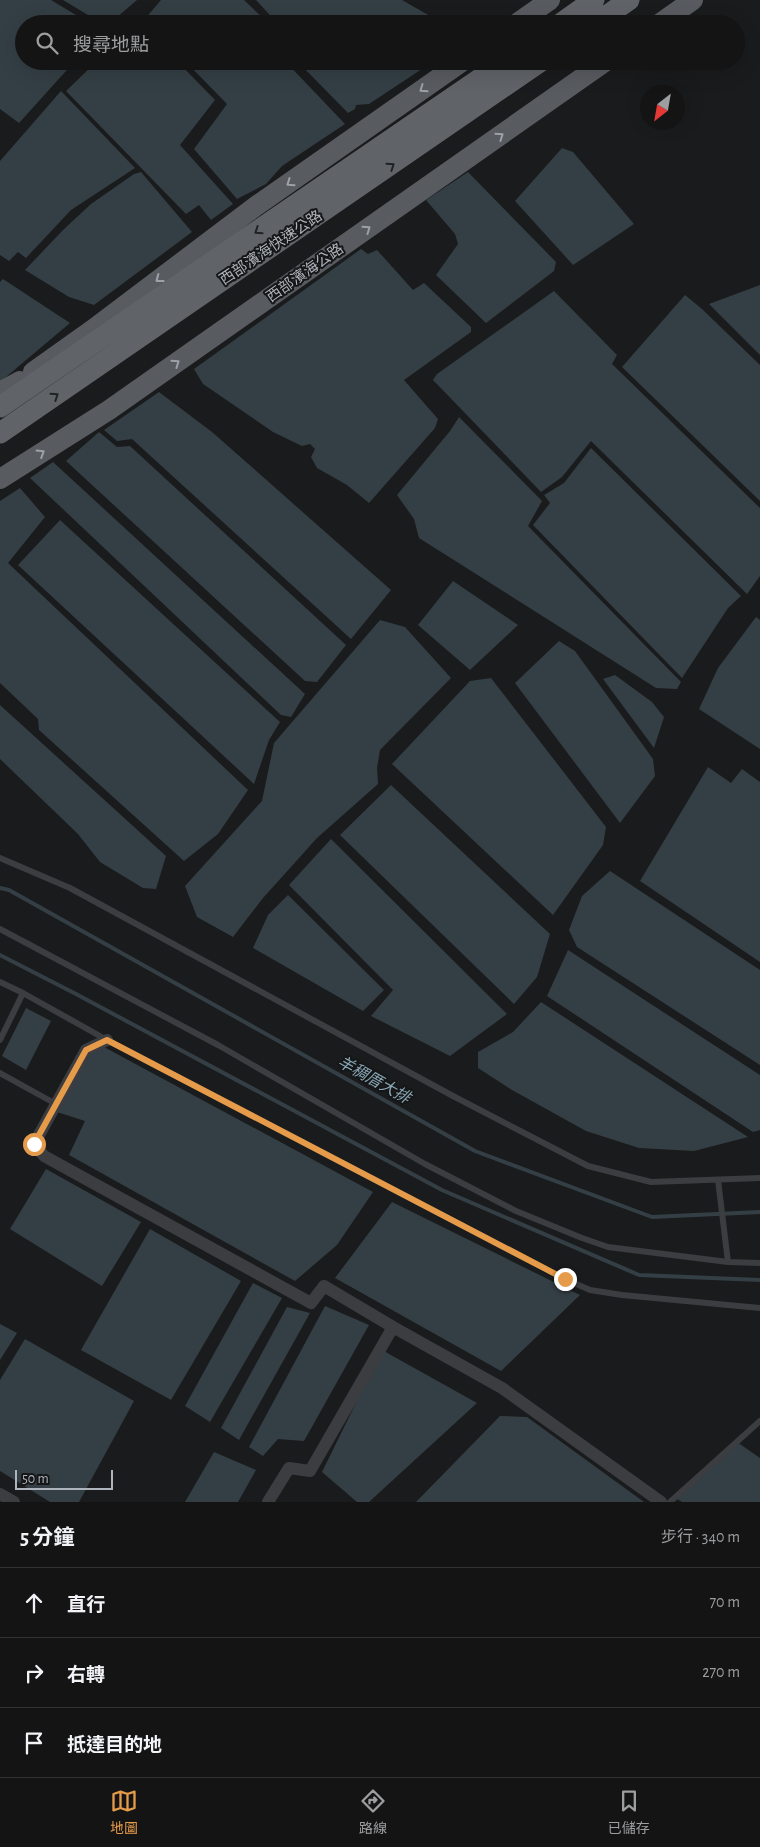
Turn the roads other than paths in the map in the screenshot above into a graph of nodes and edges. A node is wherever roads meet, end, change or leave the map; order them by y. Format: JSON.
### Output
{"nodes":[{"id":1,"x":550,"y":0,"type":"edge"},
{"id":2,"x":594,"y":0,"type":"edge"},
{"id":3,"x":629,"y":0,"type":"edge"},
{"id":4,"x":693,"y":0,"type":"edge"},
{"id":5,"x":529,"y":15,"type":"edge"},
{"id":6,"x":573,"y":15,"type":"edge"},
{"id":7,"x":608,"y":15,"type":"edge"},
{"id":8,"x":672,"y":15,"type":"edge"},
{"id":9,"x":450,"y":70,"type":"edge"},
{"id":10,"x":496,"y":70,"type":"edge"},
{"id":11,"x":526,"y":70,"type":"edge"},
{"id":12,"x":593,"y":70,"type":"edge"},
{"id":13,"x":434,"y":124,"type":"junction"},
{"id":14,"x":20,"y":381,"type":"junction"},
{"id":15,"x":0,"y":392,"type":"edge"},
{"id":16,"x":0,"y":401,"type":"edge"},
{"id":17,"x":0,"y":407,"type":"edge"},
{"id":18,"x":0,"y":433,"type":"edge"},
{"id":19,"x":0,"y":479,"type":"edge"},
{"id":20,"x":0,"y":858,"type":"edge"},
{"id":21,"x":0,"y":929,"type":"edge"},
{"id":22,"x":0,"y":982,"type":"edge"},
{"id":23,"x":23,"y":993,"type":"junction"},
{"id":24,"x":0,"y":1040,"type":"edge"},
{"id":25,"x":107,"y":1040,"type":"junction"},
{"id":26,"x":0,"y":1073,"type":"edge"},
{"id":27,"x":56,"y":1104,"type":"junction"},
{"id":28,"x":760,"y":1178,"type":"edge"},
{"id":29,"x":718,"y":1180,"type":"junction"},
{"id":30,"x":728,"y":1262,"type":"junction"},
{"id":31,"x":760,"y":1263,"type":"edge"},
{"id":32,"x":760,"y":1308,"type":"edge"},
{"id":33,"x":393,"y":1327,"type":"junction"},
{"id":34,"x":760,"y":1420,"type":"edge"},
{"id":35,"x":0,"y":1494,"type":"edge"},
{"id":36,"x":14,"y":1502,"type":"edge"},
{"id":37,"x":268,"y":1502,"type":"edge"},
{"id":38,"x":661,"y":1502,"type":"edge"},
{"id":39,"x":670,"y":1502,"type":"edge"}],
"edges":[{"from":1,"to":5,"type":"main road"},
{"from":2,"to":6,"type":"highway"},
{"from":3,"to":7,"type":"highway"},
{"from":4,"to":8,"type":"main road"},
{"from":9,"to":14,"type":"main road","one_way":true},
{"from":10,"to":13,"type":"highway","name":"西部濱海快速公路"},
{"from":11,"to":13,"type":"highway","name":"西部濱海快速公路"},
{"from":19,"to":12,"type":"main road","name":"西部濱海公路","one_way":true},
{"from":13,"to":17,"type":"highway","name":"西部濱海快速公路","one_way":true},
{"from":18,"to":13,"type":"highway","name":"西部濱海快速公路","one_way":true},
{"from":14,"to":15,"type":"main road"},
{"from":14,"to":16,"type":"main road"},
{"from":20,"to":29,"type":"lane"},
{"from":21,"to":30,"type":"lane"},
{"from":22,"to":23,"type":"lane"},
{"from":23,"to":24,"type":"lane"},
{"from":23,"to":25,"type":"lane"},
{"from":25,"to":27,"type":"street"},
{"from":25,"to":32,"type":"lane"},
{"from":26,"to":27,"type":"lane"},
{"from":27,"to":33,"type":"street"},
{"from":28,"to":29,"type":"lane"},
{"from":29,"to":30,"type":"lane"},
{"from":30,"to":31,"type":"lane"},
{"from":33,"to":37,"type":"street"},
{"from":33,"to":38,"type":"street"},
{"from":34,"to":39,"type":"lane"},
{"from":35,"to":36,"type":"street"}]}
